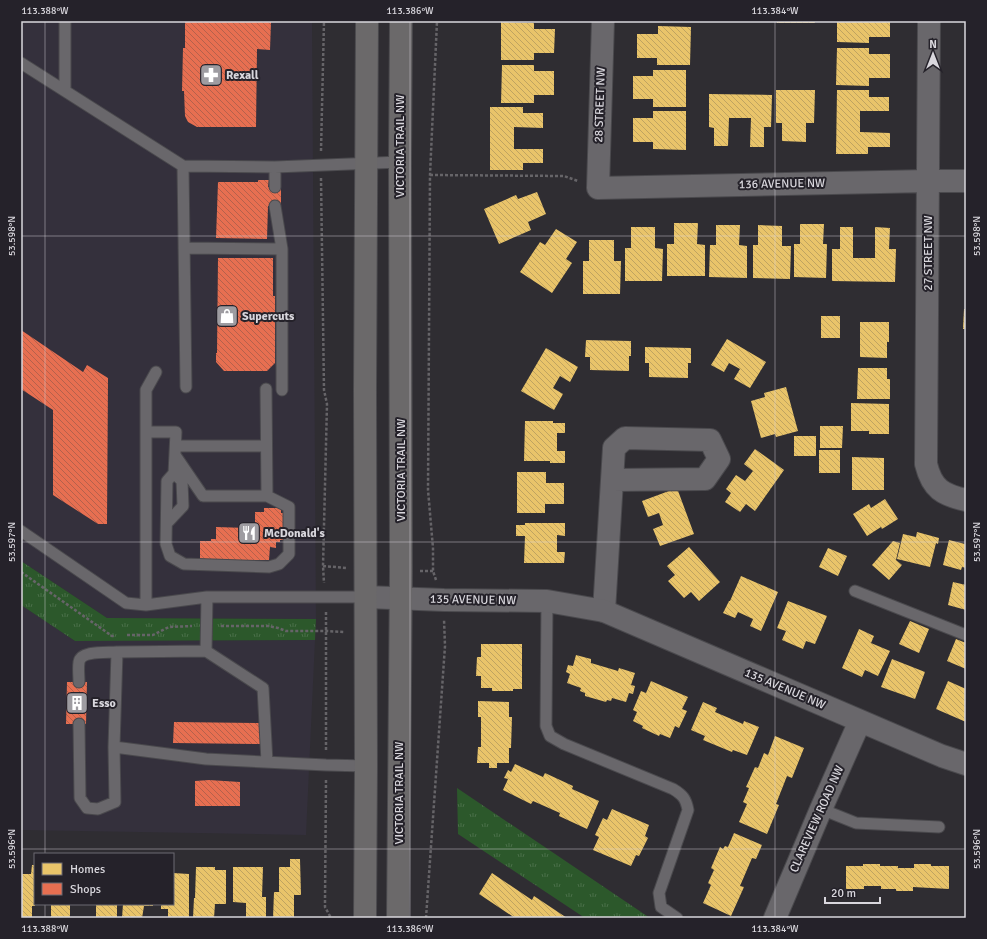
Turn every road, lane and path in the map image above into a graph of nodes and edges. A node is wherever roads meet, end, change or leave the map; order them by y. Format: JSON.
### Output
{"nodes":[{"id":1,"x":65,"y":21,"type":"edge"},
{"id":2,"x":324,"y":21,"type":"edge"},
{"id":3,"x":367,"y":21,"type":"edge"},
{"id":4,"x":401,"y":21,"type":"edge"},
{"id":5,"x":437,"y":21,"type":"edge"},
{"id":6,"x":602,"y":21,"type":"edge"},
{"id":7,"x":928,"y":21,"type":"edge"},
{"id":8,"x":21,"y":63,"type":"edge"},
{"id":9,"x":66,"y":92,"type":"junction"},
{"id":10,"x":400,"y":162,"type":"junction"},
{"id":11,"x":366,"y":163,"type":"junction"},
{"id":12,"x":321,"y":164,"type":"junction"},
{"id":13,"x":183,"y":166,"type":"junction"},
{"id":14,"x":275,"y":167,"type":"junction"},
{"id":15,"x":430,"y":175,"type":"junction"},
{"id":16,"x":928,"y":181,"type":"junction"},
{"id":17,"x":966,"y":181,"type":"edge"},
{"id":18,"x":276,"y":188,"type":"dead end"},
{"id":19,"x":598,"y":188,"type":"junction"},
{"id":20,"x":275,"y":206,"type":"dead end"},
{"id":21,"x":184,"y":248,"type":"junction"},
{"id":22,"x":282,"y":249,"type":"junction"},
{"id":23,"x":156,"y":372,"type":"dead end"},
{"id":24,"x":186,"y":387,"type":"dead end"},
{"id":25,"x":266,"y":389,"type":"dead end"},
{"id":26,"x":282,"y":390,"type":"dead end"},
{"id":27,"x":146,"y":432,"type":"junction"},
{"id":28,"x":266,"y":446,"type":"junction"},
{"id":29,"x":176,"y":450,"type":"junction"},
{"id":30,"x":174,"y":473,"type":"junction"},
{"id":31,"x":613,"y":480,"type":"dead end"},
{"id":32,"x":266,"y":496,"type":"junction"},
{"id":33,"x":966,"y":500,"type":"edge"},
{"id":34,"x":167,"y":523,"type":"junction"},
{"id":35,"x":21,"y":531,"type":"edge"},
{"id":36,"x":21,"y":572,"type":"edge"},
{"id":37,"x":855,"y":591,"type":"dead end"},
{"id":38,"x":207,"y":597,"type":"junction"},
{"id":39,"x":325,"y":597,"type":"junction"},
{"id":40,"x":366,"y":597,"type":"junction"},
{"id":41,"x":401,"y":599,"type":"junction"},
{"id":42,"x":444,"y":600,"type":"junction"},
{"id":43,"x":547,"y":601,"type":"junction"},
{"id":44,"x":146,"y":605,"type":"junction"},
{"id":45,"x":604,"y":611,"type":"junction"},
{"id":46,"x":326,"y":618,"type":"dead end"},
{"id":47,"x":206,"y":626,"type":"junction"},
{"id":48,"x":366,"y":633,"type":"junction"},
{"id":49,"x":125,"y":635,"type":"dead end"},
{"id":50,"x":966,"y":635,"type":"edge"},
{"id":51,"x":119,"y":636,"type":"dead end"},
{"id":52,"x":206,"y":651,"type":"junction"},
{"id":53,"x":117,"y":652,"type":"junction"},
{"id":54,"x":79,"y":682,"type":"dead end"},
{"id":55,"x":860,"y":721,"type":"junction"},
{"id":56,"x":79,"y":724,"type":"dead end"},
{"id":57,"x":114,"y":747,"type":"junction"},
{"id":58,"x":267,"y":762,"type":"junction"},
{"id":59,"x":966,"y":764,"type":"edge"},
{"id":60,"x":366,"y":766,"type":"junction"},
{"id":61,"x":821,"y":809,"type":"junction"},
{"id":62,"x":939,"y":827,"type":"dead end"},
{"id":63,"x":365,"y":918,"type":"edge"},
{"id":64,"x":398,"y":918,"type":"edge"},
{"id":65,"x":426,"y":918,"type":"edge"},
{"id":66,"x":677,"y":918,"type":"edge"},
{"id":67,"x":775,"y":918,"type":"edge"}],
"edges":[{"from":1,"to":9,"type":"lane"},
{"from":2,"to":12,"type":"path"},
{"from":3,"to":11,"type":"main road"},
{"from":4,"to":10,"type":"main road","name":"VICTORIA TRAIL NW"},
{"from":5,"to":15,"type":"path"},
{"from":6,"to":19,"type":"street","name":"28 STREET NW"},
{"from":7,"to":16,"type":"street","name":"27 STREET NW"},
{"from":8,"to":9,"type":"lane"},
{"from":9,"to":13,"type":"lane"},
{"from":10,"to":11,"type":"lane"},
{"from":10,"to":41,"type":"main road","name":"VICTORIA TRAIL NW"},
{"from":11,"to":12,"type":"lane"},
{"from":11,"to":40,"type":"main road"},
{"from":12,"to":14,"type":"lane"},
{"from":12,"to":39,"type":"path"},
{"from":13,"to":14,"type":"lane"},
{"from":13,"to":21,"type":"lane"},
{"from":14,"to":18,"type":"lane"},
{"from":15,"to":19,"type":"path"},
{"from":15,"to":42,"type":"path"},
{"from":16,"to":17,"type":"street","name":"136 AVENUE NW"},
{"from":16,"to":19,"type":"street","name":"136 AVENUE NW"},
{"from":16,"to":33,"type":"street","name":"27 STREET NW"},
{"from":20,"to":22,"type":"lane"},
{"from":21,"to":22,"type":"lane"},
{"from":21,"to":24,"type":"lane"},
{"from":22,"to":26,"type":"lane"},
{"from":23,"to":27,"type":"lane"},
{"from":25,"to":28,"type":"lane"},
{"from":27,"to":29,"type":"lane"},
{"from":27,"to":44,"type":"lane"},
{"from":28,"to":29,"type":"lane"},
{"from":28,"to":32,"type":"lane"},
{"from":29,"to":30,"type":"lane"},
{"from":29,"to":32,"type":"lane"},
{"from":30,"to":34,"type":"lane"},
{"from":30,"to":34,"type":"lane"},
{"from":31,"to":45,"type":"street"},
{"from":32,"to":34,"type":"lane"},
{"from":35,"to":44,"type":"lane"},
{"from":36,"to":51,"type":"path"},
{"from":37,"to":50,"type":"lane"},
{"from":38,"to":39,"type":"lane"},
{"from":38,"to":44,"type":"lane"},
{"from":38,"to":47,"type":"lane"},
{"from":39,"to":40,"type":"lane"},
{"from":39,"to":46,"type":"path"},
{"from":40,"to":41,"type":"street","name":"135 AVENUE NW"},
{"from":40,"to":48,"type":"main road"},
{"from":41,"to":42,"type":"street","name":"135 AVENUE NW"},
{"from":41,"to":64,"type":"main road","name":"VICTORIA TRAIL NW"},
{"from":42,"to":43,"type":"street","name":"135 AVENUE NW"},
{"from":42,"to":65,"type":"path"},
{"from":43,"to":45,"type":"street","name":"135 AVENUE NW"},
{"from":43,"to":66,"type":"lane"},
{"from":45,"to":55,"type":"street","name":"135 AVENUE NW"},
{"from":47,"to":48,"type":"path"},
{"from":47,"to":49,"type":"path"},
{"from":47,"to":52,"type":"lane"},
{"from":48,"to":60,"type":"main road"},
{"from":52,"to":53,"type":"lane"},
{"from":52,"to":58,"type":"lane"},
{"from":53,"to":54,"type":"lane"},
{"from":53,"to":57,"type":"lane"},
{"from":55,"to":59,"type":"street","name":"135 AVENUE NW"},
{"from":55,"to":61,"type":"street","name":"CLAREVIEW ROAD NW"},
{"from":56,"to":57,"type":"lane"},
{"from":57,"to":58,"type":"lane"},
{"from":58,"to":60,"type":"lane"},
{"from":60,"to":63,"type":"main road"},
{"from":61,"to":62,"type":"lane"},
{"from":61,"to":67,"type":"street","name":"CLAREVIEW ROAD NW"}]}
